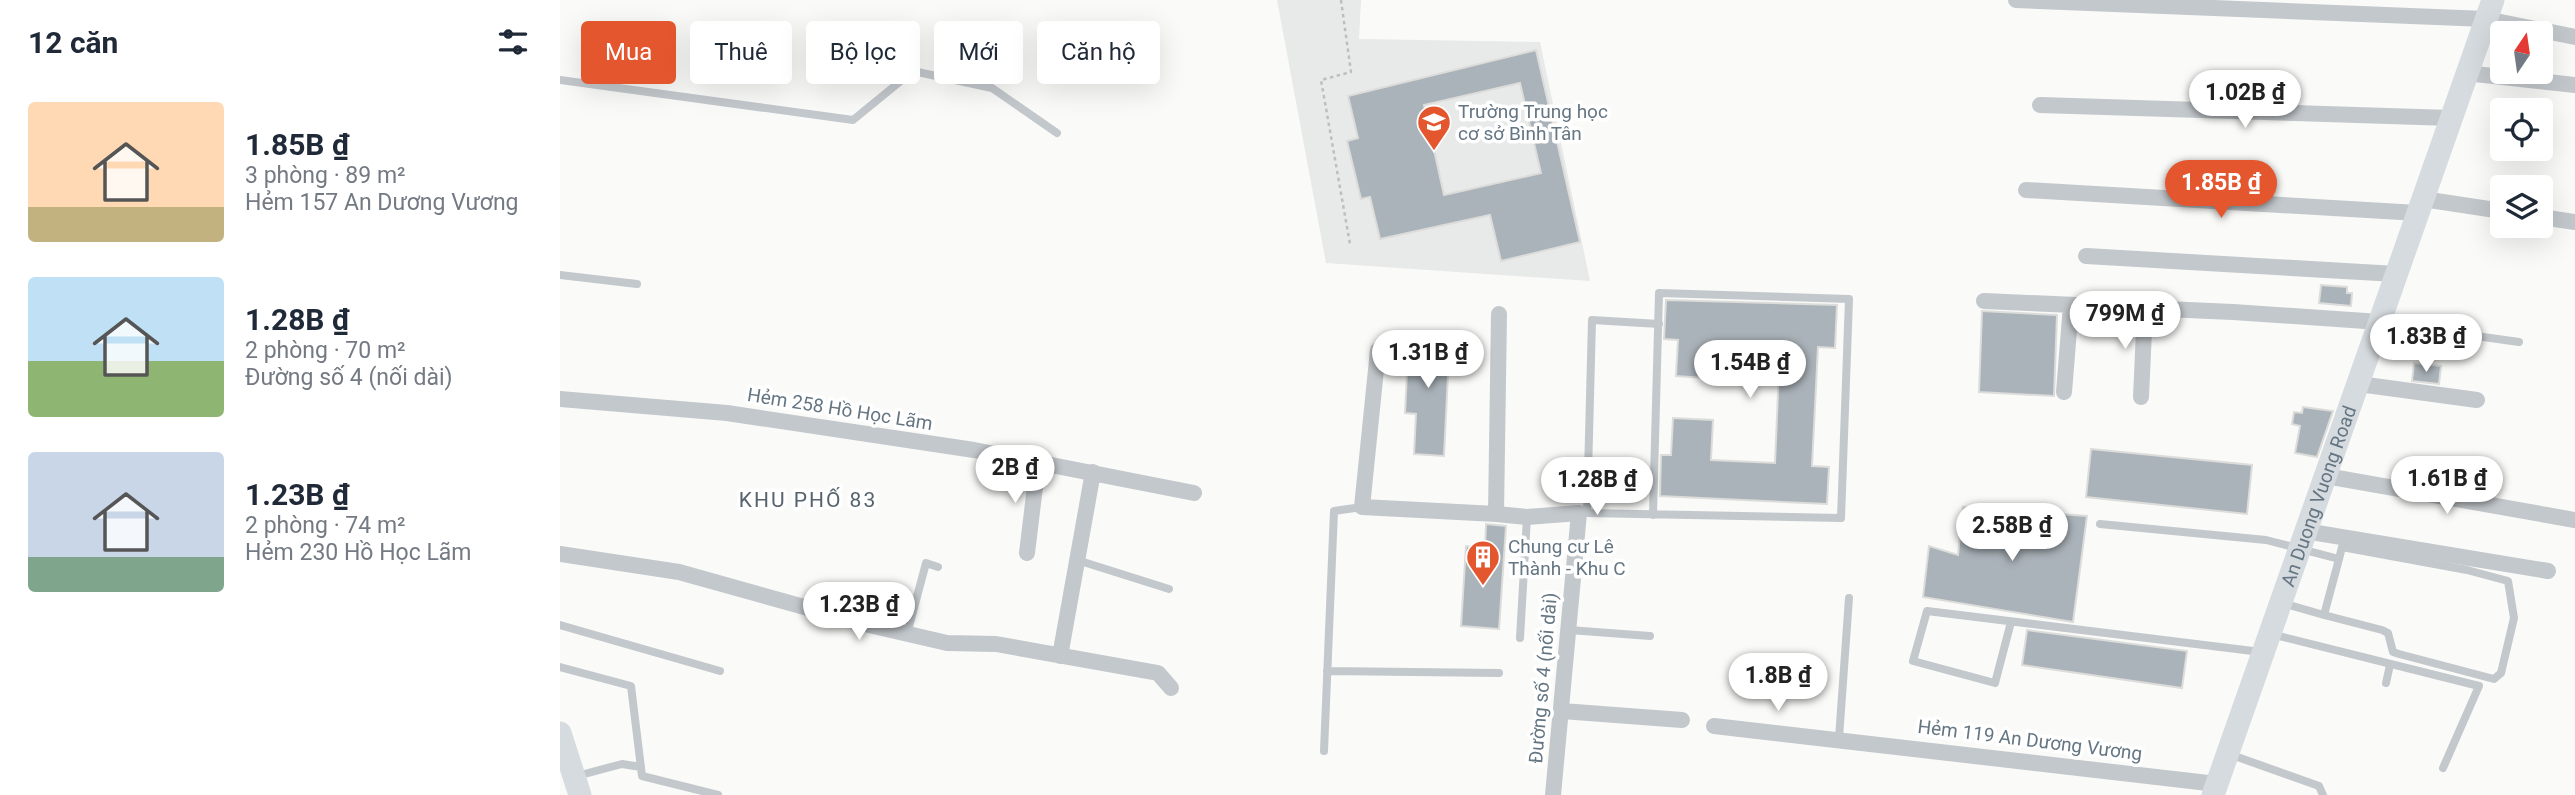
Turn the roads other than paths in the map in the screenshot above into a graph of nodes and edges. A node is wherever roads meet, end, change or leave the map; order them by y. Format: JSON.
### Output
{"nodes":[{"id":1,"x":2016,"y":0,"type":"edge"},
{"id":2,"x":2105,"y":2,"type":"edge"},
{"id":3,"x":2489,"y":9,"type":"edge"},
{"id":4,"x":2575,"y":37,"type":"edge"},
{"id":5,"x":2466,"y":73,"type":"junction"},
{"id":6,"x":560,"y":80,"type":"edge"},
{"id":7,"x":2575,"y":85,"type":"edge"},
{"id":8,"x":2040,"y":106,"type":"dead end"},
{"id":9,"x":2451,"y":118,"type":"junction"},
{"id":10,"x":1057,"y":133,"type":"dead end"},
{"id":11,"x":2026,"y":190,"type":"dead end"},
{"id":12,"x":2421,"y":206,"type":"junction"},
{"id":13,"x":2490,"y":210,"type":"edge"},
{"id":14,"x":2553,"y":219,"type":"edge"},
{"id":15,"x":2575,"y":222,"type":"edge"},
{"id":16,"x":2086,"y":256,"type":"dead end"},
{"id":17,"x":2396,"y":274,"type":"junction"},
{"id":18,"x":560,"y":275,"type":"edge"},
{"id":19,"x":637,"y":284,"type":"dead end"},
{"id":20,"x":1984,"y":301,"type":"dead end"},
{"id":21,"x":2071,"y":304,"type":"junction"},
{"id":22,"x":2146,"y":308,"type":"junction"},
{"id":23,"x":1499,"y":314,"type":"dead end"},
{"id":24,"x":2380,"y":322,"type":"junction"},
{"id":25,"x":1658,"y":324,"type":"junction"},
{"id":26,"x":2519,"y":342,"type":"dead end"},
{"id":27,"x":1378,"y":350,"type":"dead end"},
{"id":28,"x":2359,"y":384,"type":"junction"},
{"id":29,"x":2064,"y":392,"type":"dead end"},
{"id":30,"x":2141,"y":397,"type":"dead end"},
{"id":31,"x":560,"y":398,"type":"edge"},
{"id":32,"x":2477,"y":400,"type":"dead end"},
{"id":33,"x":1038,"y":462,"type":"junction"},
{"id":34,"x":1093,"y":472,"type":"junction"},
{"id":35,"x":2326,"y":476,"type":"junction"},
{"id":36,"x":1194,"y":493,"type":"dead end"},
{"id":37,"x":1362,"y":507,"type":"junction"},
{"id":38,"x":1583,"y":513,"type":"junction"},
{"id":39,"x":1496,"y":514,"type":"junction"},
{"id":40,"x":1653,"y":515,"type":"junction"},
{"id":41,"x":1527,"y":517,"type":"junction"},
{"id":42,"x":2575,"y":520,"type":"edge"},
{"id":43,"x":2100,"y":524,"type":"dead end"},
{"id":44,"x":2301,"y":540,"type":"junction"},
{"id":45,"x":1027,"y":553,"type":"dead end"},
{"id":46,"x":560,"y":554,"type":"edge"},
{"id":47,"x":2339,"y":559,"type":"junction"},
{"id":48,"x":1077,"y":560,"type":"junction"},
{"id":49,"x":939,"y":567,"type":"dead end"},
{"id":50,"x":2548,"y":571,"type":"dead end"},
{"id":51,"x":1169,"y":589,"type":"dead end"},
{"id":52,"x":1849,"y":598,"type":"dead end"},
{"id":53,"x":2280,"y":603,"type":"junction"},
{"id":54,"x":2324,"y":615,"type":"junction"},
{"id":55,"x":2011,"y":622,"type":"junction"},
{"id":56,"x":560,"y":625,"type":"edge"},
{"id":57,"x":1569,"y":630,"type":"junction"},
{"id":58,"x":907,"y":634,"type":"junction"},
{"id":59,"x":1650,"y":636,"type":"dead end"},
{"id":60,"x":1520,"y":638,"type":"dead end"},
{"id":61,"x":2268,"y":643,"type":"junction"},
{"id":62,"x":1060,"y":656,"type":"junction"},
{"id":63,"x":2390,"y":665,"type":"junction"},
{"id":64,"x":560,"y":667,"type":"edge"},
{"id":65,"x":720,"y":671,"type":"dead end"},
{"id":66,"x":1327,"y":671,"type":"junction"},
{"id":67,"x":1499,"y":673,"type":"dead end"},
{"id":68,"x":2386,"y":683,"type":"dead end"},
{"id":69,"x":1171,"y":688,"type":"dead end"},
{"id":70,"x":1562,"y":711,"type":"junction"},
{"id":71,"x":1682,"y":720,"type":"dead end"},
{"id":72,"x":1714,"y":726,"type":"dead end"},
{"id":73,"x":560,"y":733,"type":"edge"},
{"id":74,"x":1839,"y":738,"type":"junction"},
{"id":75,"x":1324,"y":751,"type":"dead end"},
{"id":76,"x":2229,"y":754,"type":"junction"},
{"id":77,"x":641,"y":767,"type":"junction"},
{"id":78,"x":2443,"y":768,"type":"dead end"},
{"id":79,"x":577,"y":786,"type":"edge"},
{"id":80,"x":2215,"y":790,"type":"edge"},
{"id":81,"x":718,"y":795,"type":"edge"},
{"id":82,"x":1553,"y":795,"type":"edge"},
{"id":83,"x":2323,"y":795,"type":"edge"}],
"edges":[{"from":1,"to":2,"type":"street"},
{"from":2,"to":3,"type":"street"},
{"from":3,"to":4,"type":"street"},
{"from":3,"to":5,"type":"main road","name":"An Duong Vuong Road"},
{"from":5,"to":7,"type":"street"},
{"from":5,"to":9,"type":"main road","name":"An Duong Vuong Road"},
{"from":6,"to":10,"type":"lane"},
{"from":8,"to":9,"type":"street"},
{"from":9,"to":12,"type":"main road","name":"An Duong Vuong Road"},
{"from":11,"to":12,"type":"street"},
{"from":12,"to":13,"type":"street"},
{"from":12,"to":17,"type":"main road","name":"An Duong Vuong Road"},
{"from":14,"to":15,"type":"street"},
{"from":16,"to":17,"type":"street"},
{"from":17,"to":24,"type":"main road","name":"An Duong Vuong Road"},
{"from":18,"to":19,"type":"lane"},
{"from":20,"to":21,"type":"street"},
{"from":21,"to":22,"type":"street"},
{"from":21,"to":29,"type":"street"},
{"from":22,"to":24,"type":"street"},
{"from":22,"to":30,"type":"street"},
{"from":23,"to":39,"type":"street"},
{"from":24,"to":26,"type":"lane"},
{"from":24,"to":28,"type":"main road","name":"An Duong Vuong Road"},
{"from":25,"to":38,"type":"lane"},
{"from":25,"to":40,"type":"lane"},
{"from":25,"to":40,"type":"lane"},
{"from":27,"to":37,"type":"street"},
{"from":28,"to":32,"type":"street"},
{"from":28,"to":35,"type":"main road","name":"An Duong Vuong Road"},
{"from":31,"to":33,"type":"street","name":"Hẻm 258 Hồ Học Lãm"},
{"from":33,"to":34,"type":"street","name":"Hẻm 258 Hồ Học Lãm"},
{"from":33,"to":45,"type":"street"},
{"from":34,"to":36,"type":"street","name":"Hẻm 258 Hồ Học Lãm"},
{"from":34,"to":48,"type":"street"},
{"from":35,"to":42,"type":"street"},
{"from":35,"to":44,"type":"main road","name":"An Duong Vuong Road"},
{"from":37,"to":39,"type":"street"},
{"from":37,"to":66,"type":"lane"},
{"from":38,"to":40,"type":"lane"},
{"from":38,"to":41,"type":"street"},
{"from":38,"to":57,"type":"street","name":"Đường số 4 (nối dài)"},
{"from":39,"to":41,"type":"street"},
{"from":41,"to":60,"type":"lane"},
{"from":43,"to":44,"type":"lane"},
{"from":44,"to":47,"type":"lane"},
{"from":44,"to":50,"type":"street"},
{"from":44,"to":53,"type":"main road","name":"An Duong Vuong Road"},
{"from":46,"to":58,"type":"street"},
{"from":47,"to":54,"type":"lane"},
{"from":47,"to":54,"type":"lane"},
{"from":48,"to":51,"type":"lane"},
{"from":48,"to":62,"type":"street"},
{"from":49,"to":58,"type":"lane"},
{"from":52,"to":74,"type":"lane"},
{"from":53,"to":54,"type":"lane"},
{"from":53,"to":61,"type":"main road","name":"An Duong Vuong Road"},
{"from":55,"to":55,"type":"lane"},
{"from":55,"to":61,"type":"lane"},
{"from":56,"to":65,"type":"lane"},
{"from":57,"to":59,"type":"lane"},
{"from":57,"to":70,"type":"street","name":"Đường số 4 (nối dài)"},
{"from":58,"to":62,"type":"street"},
{"from":61,"to":63,"type":"lane"},
{"from":61,"to":76,"type":"main road","name":"An Duong Vuong Road"},
{"from":62,"to":69,"type":"street"},
{"from":63,"to":68,"type":"lane"},
{"from":63,"to":78,"type":"lane"},
{"from":64,"to":77,"type":"lane"},
{"from":66,"to":67,"type":"lane"},
{"from":66,"to":75,"type":"lane"},
{"from":70,"to":71,"type":"street"},
{"from":70,"to":82,"type":"street","name":"Đường số 4 (nối dài)"},
{"from":72,"to":74,"type":"street","name":"Hẻm 119 An Dương Vương"},
{"from":73,"to":79,"type":"main road"},
{"from":74,"to":80,"type":"street","name":"Hẻm 119 An Dương Vương"},
{"from":76,"to":80,"type":"main road","name":"An Duong Vuong Road"},
{"from":76,"to":83,"type":"lane"},
{"from":77,"to":79,"type":"lane"},
{"from":77,"to":81,"type":"lane"}]}
